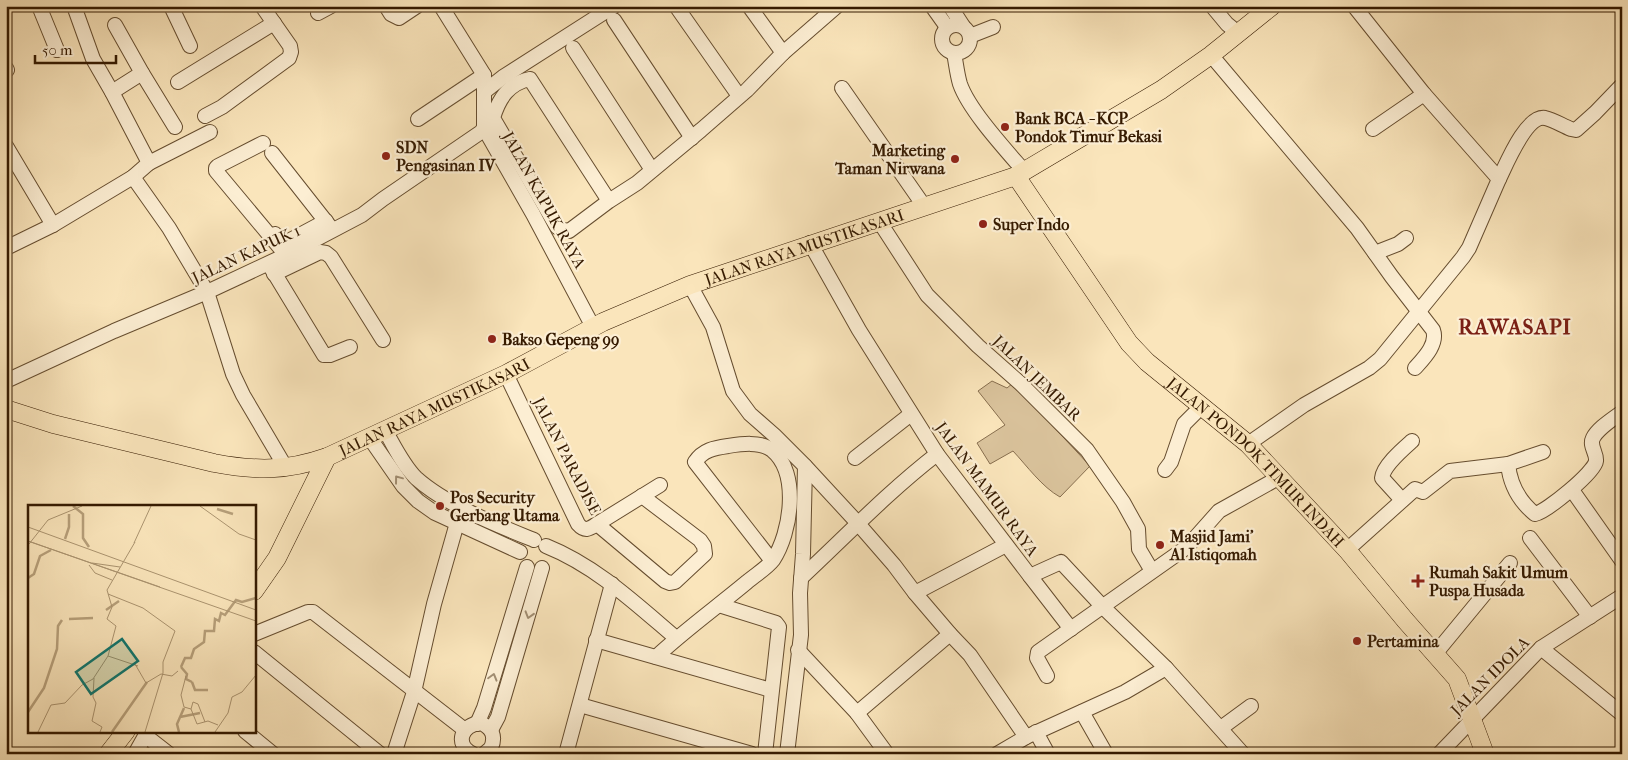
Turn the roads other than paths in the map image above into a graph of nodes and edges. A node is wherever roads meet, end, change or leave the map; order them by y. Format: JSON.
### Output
{"nodes":[{"id":1,"x":39,"y":6,"type":"edge"},
{"id":2,"x":74,"y":6,"type":"edge"},
{"id":3,"x":171,"y":6,"type":"edge"},
{"id":4,"x":262,"y":6,"type":"edge"},
{"id":5,"x":330,"y":6,"type":"edge"},
{"id":6,"x":386,"y":6,"type":"edge"},
{"id":7,"x":417,"y":6,"type":"edge"},
{"id":8,"x":441,"y":6,"type":"edge"},
{"id":9,"x":614,"y":6,"type":"edge"},
{"id":10,"x":676,"y":6,"type":"edge"},
{"id":11,"x":749,"y":6,"type":"edge"},
{"id":12,"x":932,"y":6,"type":"edge"},
{"id":13,"x":950,"y":6,"type":"edge"},
{"id":14,"x":1212,"y":6,"type":"edge"},
{"id":15,"x":1272,"y":6,"type":"edge"},
{"id":16,"x":1354,"y":6,"type":"edge"},
{"id":17,"x":829,"y":9,"type":"edge"},
{"id":18,"x":318,"y":14,"type":"dead end"},
{"id":19,"x":614,"y":20,"type":"dead end"},
{"id":20,"x":274,"y":23,"type":"junction"},
{"id":21,"x":116,"y":26,"type":"dead end"},
{"id":22,"x":947,"y":27,"type":"junction"},
{"id":23,"x":993,"y":27,"type":"dead end"},
{"id":24,"x":966,"y":31,"type":"junction"},
{"id":25,"x":1238,"y":33,"type":"junction"},
{"id":26,"x":190,"y":46,"type":"dead end"},
{"id":27,"x":573,"y":48,"type":"dead end"},
{"id":28,"x":57,"y":50,"type":"dead end"},
{"id":29,"x":783,"y":53,"type":"junction"},
{"id":30,"x":954,"y":53,"type":"junction"},
{"id":31,"x":1212,"y":55,"type":"junction"},
{"id":32,"x":142,"y":73,"type":"junction"},
{"id":33,"x":484,"y":75,"type":"junction"},
{"id":34,"x":178,"y":82,"type":"dead end"},
{"id":35,"x":1622,"y":85,"type":"edge"},
{"id":36,"x":842,"y":88,"type":"dead end"},
{"id":37,"x":112,"y":92,"type":"junction"},
{"id":38,"x":484,"y":92,"type":"junction"},
{"id":39,"x":1424,"y":94,"type":"junction"},
{"id":40,"x":739,"y":96,"type":"junction"},
{"id":41,"x":205,"y":116,"type":"dead end"},
{"id":42,"x":418,"y":119,"type":"dead end"},
{"id":43,"x":175,"y":127,"type":"dead end"},
{"id":44,"x":484,"y":128,"type":"junction"},
{"id":45,"x":1373,"y":129,"type":"dead end"},
{"id":46,"x":210,"y":132,"type":"dead end"},
{"id":47,"x":692,"y":138,"type":"junction"},
{"id":48,"x":6,"y":146,"type":"edge"},
{"id":49,"x":149,"y":163,"type":"junction"},
{"id":50,"x":652,"y":170,"type":"junction"},
{"id":51,"x":1020,"y":173,"type":"junction"},
{"id":52,"x":133,"y":177,"type":"junction"},
{"id":53,"x":1499,"y":179,"type":"junction"},
{"id":54,"x":237,"y":183,"type":"dead end"},
{"id":55,"x":609,"y":201,"type":"junction"},
{"id":56,"x":924,"y":206,"type":"junction"},
{"id":57,"x":879,"y":221,"type":"junction"},
{"id":58,"x":53,"y":225,"type":"junction"},
{"id":59,"x":330,"y":226,"type":"junction"},
{"id":60,"x":1406,"y":238,"type":"dead end"},
{"id":61,"x":810,"y":243,"type":"junction"},
{"id":62,"x":6,"y":248,"type":"edge"},
{"id":63,"x":1375,"y":254,"type":"junction"},
{"id":64,"x":286,"y":255,"type":"junction"},
{"id":65,"x":271,"y":269,"type":"junction"},
{"id":66,"x":690,"y":285,"type":"junction"},
{"id":67,"x":207,"y":292,"type":"junction"},
{"id":68,"x":1419,"y":312,"type":"junction"},
{"id":69,"x":593,"y":327,"type":"junction"},
{"id":70,"x":382,"y":340,"type":"dead end"},
{"id":71,"x":350,"y":347,"type":"dead end"},
{"id":72,"x":1415,"y":368,"type":"dead end"},
{"id":73,"x":506,"y":374,"type":"junction"},
{"id":74,"x":6,"y":381,"type":"edge"},
{"id":75,"x":1202,"y":406,"type":"junction"},
{"id":76,"x":6,"y":408,"type":"edge"},
{"id":77,"x":1622,"y":412,"type":"edge"},
{"id":78,"x":912,"y":414,"type":"junction"},
{"id":79,"x":386,"y":430,"type":"junction"},
{"id":80,"x":369,"y":437,"type":"junction"},
{"id":81,"x":1412,"y":441,"type":"dead end"},
{"id":82,"x":1248,"y":444,"type":"junction"},
{"id":83,"x":397,"y":451,"type":"junction"},
{"id":84,"x":1543,"y":452,"type":"dead end"},
{"id":85,"x":937,"y":454,"type":"junction"},
{"id":86,"x":327,"y":457,"type":"junction"},
{"id":87,"x":855,"y":458,"type":"dead end"},
{"id":88,"x":384,"y":460,"type":"junction"},
{"id":89,"x":1508,"y":464,"type":"junction"},
{"id":90,"x":805,"y":466,"type":"junction"},
{"id":91,"x":286,"y":468,"type":"junction"},
{"id":92,"x":1165,"y":470,"type":"dead end"},
{"id":93,"x":1280,"y":477,"type":"junction"},
{"id":94,"x":660,"y":485,"type":"dead end"},
{"id":95,"x":1572,"y":490,"type":"junction"},
{"id":96,"x":437,"y":494,"type":"junction"},
{"id":97,"x":642,"y":496,"type":"junction"},
{"id":98,"x":1402,"y":500,"type":"junction"},
{"id":99,"x":429,"y":508,"type":"junction"},
{"id":100,"x":457,"y":523,"type":"junction"},
{"id":101,"x":858,"y":523,"type":"junction"},
{"id":102,"x":597,"y":524,"type":"junction"},
{"id":103,"x":1530,"y":538,"type":"dead end"},
{"id":104,"x":540,"y":543,"type":"junction"},
{"id":105,"x":1006,"y":546,"type":"junction"},
{"id":106,"x":1346,"y":550,"type":"junction"},
{"id":107,"x":520,"y":552,"type":"junction"},
{"id":108,"x":772,"y":560,"type":"junction"},
{"id":109,"x":1622,"y":561,"type":"edge"},
{"id":110,"x":1510,"y":563,"type":"dead end"},
{"id":111,"x":527,"y":567,"type":"junction"},
{"id":112,"x":542,"y":568,"type":"junction"},
{"id":113,"x":1152,"y":571,"type":"junction"},
{"id":114,"x":1030,"y":576,"type":"junction"},
{"id":115,"x":801,"y":578,"type":"junction"},
{"id":116,"x":612,"y":584,"type":"junction"},
{"id":117,"x":255,"y":589,"type":"edge"},
{"id":118,"x":915,"y":593,"type":"junction"},
{"id":119,"x":1622,"y":596,"type":"edge"},
{"id":120,"x":719,"y":605,"type":"junction"},
{"id":121,"x":1103,"y":607,"type":"junction"},
{"id":122,"x":1590,"y":617,"type":"junction"},
{"id":123,"x":1070,"y":629,"type":"junction"},
{"id":124,"x":255,"y":634,"type":"edge"},
{"id":125,"x":950,"y":634,"type":"junction"},
{"id":126,"x":676,"y":638,"type":"junction"},
{"id":127,"x":596,"y":640,"type":"junction"},
{"id":128,"x":1541,"y":648,"type":"junction"},
{"id":129,"x":798,"y":650,"type":"junction"},
{"id":130,"x":255,"y":653,"type":"edge"},
{"id":131,"x":1435,"y":654,"type":"junction"},
{"id":132,"x":656,"y":657,"type":"junction"},
{"id":133,"x":1166,"y":668,"type":"junction"},
{"id":134,"x":1047,"y":676,"type":"dead end"},
{"id":135,"x":771,"y":690,"type":"junction"},
{"id":136,"x":414,"y":692,"type":"junction"},
{"id":137,"x":580,"y":705,"type":"junction"},
{"id":138,"x":1251,"y":706,"type":"dead end"},
{"id":139,"x":1082,"y":712,"type":"junction"},
{"id":140,"x":856,"y":713,"type":"junction"},
{"id":141,"x":1622,"y":714,"type":"edge"},
{"id":142,"x":1472,"y":718,"type":"junction"},
{"id":143,"x":471,"y":727,"type":"junction"},
{"id":144,"x":1221,"y":728,"type":"junction"},
{"id":145,"x":491,"y":730,"type":"junction"},
{"id":146,"x":125,"y":732,"type":"edge"},
{"id":147,"x":246,"y":732,"type":"edge"},
{"id":148,"x":147,"y":734,"type":"edge"},
{"id":149,"x":1031,"y":734,"type":"junction"},
{"id":150,"x":481,"y":753,"type":"edge"},
{"id":151,"x":108,"y":754,"type":"edge"},
{"id":152,"x":134,"y":754,"type":"edge"},
{"id":153,"x":169,"y":754,"type":"edge"},
{"id":154,"x":273,"y":754,"type":"edge"},
{"id":155,"x":380,"y":754,"type":"edge"},
{"id":156,"x":394,"y":754,"type":"edge"},
{"id":157,"x":566,"y":754,"type":"edge"},
{"id":158,"x":752,"y":754,"type":"edge"},
{"id":159,"x":765,"y":754,"type":"edge"},
{"id":160,"x":787,"y":754,"type":"edge"},
{"id":161,"x":887,"y":754,"type":"edge"},
{"id":162,"x":997,"y":754,"type":"edge"},
{"id":163,"x":1048,"y":754,"type":"edge"},
{"id":164,"x":1106,"y":754,"type":"edge"},
{"id":165,"x":1243,"y":754,"type":"edge"},
{"id":166,"x":1439,"y":754,"type":"edge"},
{"id":167,"x":1485,"y":754,"type":"edge"}],
"edges":[{"from":1,"to":28,"type":"street"},
{"from":2,"to":37,"type":"street"},
{"from":3,"to":26,"type":"street"},
{"from":4,"to":20,"type":"street"},
{"from":5,"to":18,"type":"street"},
{"from":6,"to":7,"type":"street"},
{"from":8,"to":33,"type":"street"},
{"from":9,"to":38,"type":"street"},
{"from":10,"to":40,"type":"street"},
{"from":11,"to":29,"type":"street"},
{"from":12,"to":22,"type":"street"},
{"from":13,"to":24,"type":"street"},
{"from":14,"to":25,"type":"street"},
{"from":15,"to":25,"type":"main road","name":"JALAN RAYA MUSTIKASARI"},
{"from":16,"to":39,"type":"street"},
{"from":17,"to":29,"type":"street"},
{"from":19,"to":47,"type":"street"},
{"from":20,"to":34,"type":"street"},
{"from":20,"to":41,"type":"street"},
{"from":21,"to":32,"type":"street"},
{"from":22,"to":24,"type":"street"},
{"from":22,"to":30,"type":"street"},
{"from":23,"to":24,"type":"street"},
{"from":24,"to":30,"type":"street"},
{"from":25,"to":31,"type":"main road","name":"JALAN RAYA MUSTIKASARI"},
{"from":27,"to":50,"type":"street"},
{"from":29,"to":40,"type":"street"},
{"from":30,"to":51,"type":"street"},
{"from":31,"to":51,"type":"main road","name":"JALAN RAYA MUSTIKASARI"},
{"from":31,"to":63,"type":"street"},
{"from":32,"to":37,"type":"street"},
{"from":32,"to":43,"type":"street"},
{"from":33,"to":38,"type":"street","name":"JALAN KAPUK RAYA"},
{"from":33,"to":42,"type":"street"},
{"from":35,"to":53,"type":"street"},
{"from":36,"to":56,"type":"street"},
{"from":37,"to":49,"type":"street"},
{"from":38,"to":44,"type":"street","name":"JALAN KAPUK RAYA"},
{"from":39,"to":45,"type":"street"},
{"from":39,"to":53,"type":"street"},
{"from":40,"to":47,"type":"street"},
{"from":44,"to":59,"type":"street","name":"JALAN KAPUK 1"},
{"from":44,"to":69,"type":"street","name":"JALAN KAPUK RAYA"},
{"from":46,"to":49,"type":"street"},
{"from":47,"to":50,"type":"street"},
{"from":48,"to":58,"type":"street"},
{"from":49,"to":52,"type":"street"},
{"from":50,"to":55,"type":"street"},
{"from":51,"to":56,"type":"main road","name":"JALAN RAYA MUSTIKASARI"},
{"from":51,"to":75,"type":"main road","name":"JALAN PONDOK TIMUR INDAH"},
{"from":52,"to":58,"type":"street"},
{"from":52,"to":67,"type":"street"},
{"from":53,"to":68,"type":"street"},
{"from":54,"to":59,"type":"street"},
{"from":55,"to":55,"type":"street"},
{"from":56,"to":57,"type":"main road","name":"JALAN RAYA MUSTIKASARI"},
{"from":57,"to":61,"type":"main road","name":"JALAN RAYA MUSTIKASARI"},
{"from":57,"to":113,"type":"street","name":"JALAN JEMBAR"},
{"from":58,"to":62,"type":"street"},
{"from":59,"to":64,"type":"street","name":"JALAN KAPUK 1"},
{"from":59,"to":64,"type":"street"},
{"from":60,"to":63,"type":"street"},
{"from":61,"to":66,"type":"main road","name":"JALAN RAYA MUSTIKASARI"},
{"from":61,"to":78,"type":"street","name":"JALAN MAMUR RAYA"},
{"from":63,"to":68,"type":"street"},
{"from":64,"to":65,"type":"street","name":"JALAN KAPUK 1"},
{"from":65,"to":67,"type":"street","name":"JALAN KAPUK 1"},
{"from":65,"to":70,"type":"street"},
{"from":65,"to":71,"type":"street"},
{"from":66,"to":69,"type":"main road","name":"JALAN RAYA MUSTIKASARI"},
{"from":66,"to":90,"type":"street"},
{"from":67,"to":74,"type":"street","name":"JALAN KAPUK 1"},
{"from":67,"to":91,"type":"street"},
{"from":68,"to":72,"type":"street"},
{"from":68,"to":82,"type":"street"},
{"from":69,"to":73,"type":"main road","name":"JALAN RAYA MUSTIKASARI"},
{"from":73,"to":79,"type":"main road","name":"JALAN RAYA MUSTIKASARI"},
{"from":73,"to":102,"type":"street","name":"JALAN PARADISE"},
{"from":75,"to":82,"type":"main road","name":"JALAN PONDOK TIMUR INDAH"},
{"from":75,"to":92,"type":"street"},
{"from":76,"to":91,"type":"main road","name":"JALAN RAYA MUSTIKASARI"},
{"from":77,"to":95,"type":"street"},
{"from":78,"to":85,"type":"street","name":"JALAN MAMUR RAYA"},
{"from":78,"to":87,"type":"street"},
{"from":79,"to":80,"type":"main road","name":"JALAN RAYA MUSTIKASARI"},
{"from":79,"to":83,"type":"street"},
{"from":80,"to":86,"type":"main road","name":"JALAN RAYA MUSTIKASARI"},
{"from":80,"to":88,"type":"street"},
{"from":81,"to":98,"type":"street"},
{"from":82,"to":93,"type":"main road","name":"JALAN PONDOK TIMUR INDAH"},
{"from":83,"to":88,"type":"street"},
{"from":83,"to":96,"type":"street"},
{"from":84,"to":89,"type":"street"},
{"from":85,"to":101,"type":"street"},
{"from":85,"to":105,"type":"street","name":"JALAN MAMUR RAYA"},
{"from":86,"to":91,"type":"main road","name":"JALAN RAYA MUSTIKASARI"},
{"from":86,"to":117,"type":"main road"},
{"from":99,"to":88,"type":"street","one_way":true},
{"from":89,"to":95,"type":"street"},
{"from":89,"to":98,"type":"street"},
{"from":90,"to":101,"type":"street"},
{"from":90,"to":115,"type":"street"},
{"from":93,"to":106,"type":"main road","name":"JALAN PONDOK TIMUR INDAH"},
{"from":93,"to":113,"type":"street"},
{"from":94,"to":97,"type":"street","name":"JALAN PARADISE"},
{"from":95,"to":109,"type":"street"},
{"from":96,"to":99,"type":"street"},
{"from":96,"to":104,"type":"street"},
{"from":97,"to":102,"type":"street","name":"JALAN PARADISE"},
{"from":97,"to":102,"type":"street"},
{"from":98,"to":106,"type":"street"},
{"from":99,"to":100,"type":"street"},
{"from":100,"to":107,"type":"street"},
{"from":100,"to":136,"type":"street"},
{"from":101,"to":115,"type":"street"},
{"from":101,"to":118,"type":"street"},
{"from":103,"to":122,"type":"street"},
{"from":104,"to":107,"type":"street"},
{"from":104,"to":112,"type":"street"},
{"from":104,"to":116,"type":"street"},
{"from":105,"to":114,"type":"street","name":"JALAN MAMUR RAYA"},
{"from":105,"to":118,"type":"street"},
{"from":106,"to":131,"type":"main road","name":"JALAN PONDOK TIMUR INDAH"},
{"from":107,"to":111,"type":"street"},
{"from":108,"to":108,"type":"street"},
{"from":108,"to":120,"type":"street"},
{"from":110,"to":131,"type":"street"},
{"from":111,"to":112,"type":"street"},
{"from":143,"to":111,"type":"street","one_way":true},
{"from":112,"to":145,"type":"street","one_way":true},
{"from":113,"to":121,"type":"street"},
{"from":114,"to":121,"type":"street","name":"JALAN MAMUR RAYA"},
{"from":114,"to":123,"type":"street"},
{"from":115,"to":129,"type":"street"},
{"from":116,"to":126,"type":"street"},
{"from":116,"to":127,"type":"street"},
{"from":118,"to":125,"type":"street"},
{"from":119,"to":122,"type":"street","name":"JALAN IDOLA"},
{"from":120,"to":126,"type":"street"},
{"from":120,"to":135,"type":"street"},
{"from":121,"to":123,"type":"street"},
{"from":121,"to":133,"type":"street","name":"JALAN MAMUR RAYA"},
{"from":122,"to":128,"type":"street","name":"JALAN IDOLA"},
{"from":123,"to":134,"type":"street"},
{"from":124,"to":136,"type":"street"},
{"from":125,"to":140,"type":"street"},
{"from":125,"to":149,"type":"street"},
{"from":126,"to":132,"type":"street"},
{"from":127,"to":132,"type":"street"},
{"from":127,"to":137,"type":"street"},
{"from":128,"to":141,"type":"street"},
{"from":128,"to":142,"type":"street","name":"JALAN IDOLA"},
{"from":129,"to":140,"type":"street"},
{"from":129,"to":160,"type":"street"},
{"from":130,"to":155,"type":"street"},
{"from":131,"to":142,"type":"main road","name":"JALAN PONDOK TIMUR INDAH"},
{"from":132,"to":135,"type":"street"},
{"from":133,"to":139,"type":"street"},
{"from":133,"to":144,"type":"street","name":"JALAN MAMUR RAYA"},
{"from":135,"to":159,"type":"street"},
{"from":136,"to":143,"type":"street"},
{"from":136,"to":156,"type":"street"},
{"from":137,"to":157,"type":"street"},
{"from":137,"to":158,"type":"street"},
{"from":138,"to":144,"type":"street"},
{"from":139,"to":149,"type":"street"},
{"from":139,"to":164,"type":"street"},
{"from":140,"to":161,"type":"street"},
{"from":142,"to":166,"type":"street","name":"JALAN IDOLA"},
{"from":142,"to":167,"type":"main road","name":"JALAN PONDOK TIMUR INDAH"},
{"from":143,"to":145,"type":"street"},
{"from":143,"to":150,"type":"street"},
{"from":144,"to":165,"type":"street","name":"JALAN MAMUR RAYA"},
{"from":145,"to":150,"type":"street"},
{"from":146,"to":151,"type":"main road"},
{"from":147,"to":154,"type":"street"},
{"from":148,"to":152,"type":"street"},
{"from":148,"to":153,"type":"street"},
{"from":149,"to":162,"type":"street"},
{"from":149,"to":163,"type":"street"}]}
